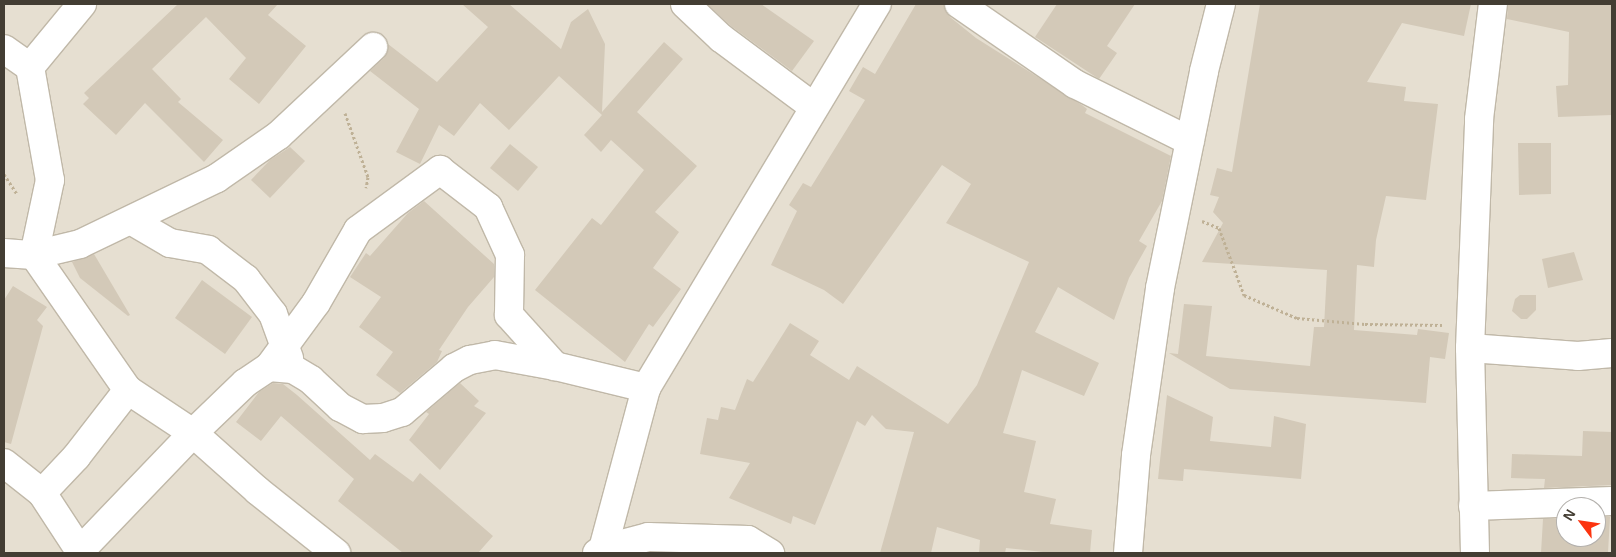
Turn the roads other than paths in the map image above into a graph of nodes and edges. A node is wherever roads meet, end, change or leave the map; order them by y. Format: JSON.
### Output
{"nodes":[{"id":1,"x":82,"y":4,"type":"edge"},
{"id":2,"x":685,"y":4,"type":"edge"},
{"id":3,"x":877,"y":4,"type":"edge"},
{"id":4,"x":959,"y":4,"type":"edge"},
{"id":5,"x":1221,"y":4,"type":"edge"},
{"id":6,"x":1493,"y":4,"type":"edge"},
{"id":7,"x":373,"y":47,"type":"dead end"},
{"id":8,"x":4,"y":49,"type":"edge"},
{"id":9,"x":30,"y":67,"type":"junction"},
{"id":10,"x":814,"y":107,"type":"junction"},
{"id":11,"x":1190,"y":141,"type":"junction"},
{"id":12,"x":132,"y":221,"type":"junction"},
{"id":13,"x":4,"y":252,"type":"edge"},
{"id":14,"x":34,"y":255,"type":"junction"},
{"id":15,"x":1470,"y":337,"type":"junction"},
{"id":16,"x":284,"y":344,"type":"junction"},
{"id":17,"x":1612,"y":353,"type":"edge"},
{"id":18,"x":555,"y":366,"type":"junction"},
{"id":19,"x":281,"y":368,"type":"junction"},
{"id":20,"x":646,"y":388,"type":"junction"},
{"id":21,"x":128,"y":390,"type":"junction"},
{"id":22,"x":193,"y":433,"type":"junction"},
{"id":23,"x":4,"y":463,"type":"edge"},
{"id":24,"x":42,"y":493,"type":"junction"},
{"id":25,"x":1612,"y":501,"type":"edge"},
{"id":26,"x":1473,"y":506,"type":"junction"},
{"id":27,"x":600,"y":551,"type":"edge"},
{"id":28,"x":79,"y":552,"type":"edge"},
{"id":29,"x":336,"y":553,"type":"edge"},
{"id":30,"x":770,"y":553,"type":"edge"},
{"id":31,"x":1128,"y":553,"type":"edge"},
{"id":32,"x":1475,"y":553,"type":"edge"}],
"edges":[{"from":1,"to":9,"type":"street"},
{"from":2,"to":10,"type":"street"},
{"from":3,"to":10,"type":"street"},
{"from":4,"to":11,"type":"street"},
{"from":5,"to":11,"type":"street"},
{"from":6,"to":15,"type":"street"},
{"from":7,"to":12,"type":"street"},
{"from":8,"to":9,"type":"street"},
{"from":9,"to":14,"type":"street"},
{"from":10,"to":20,"type":"street"},
{"from":11,"to":31,"type":"street"},
{"from":12,"to":14,"type":"street"},
{"from":12,"to":16,"type":"street"},
{"from":13,"to":14,"type":"street"},
{"from":14,"to":21,"type":"street"},
{"from":15,"to":17,"type":"street"},
{"from":15,"to":26,"type":"street"},
{"from":16,"to":18,"type":"street"},
{"from":16,"to":19,"type":"street"},
{"from":18,"to":19,"type":"street"},
{"from":18,"to":20,"type":"street"},
{"from":19,"to":22,"type":"street"},
{"from":20,"to":27,"type":"street"},
{"from":21,"to":22,"type":"street"},
{"from":21,"to":24,"type":"street"},
{"from":22,"to":28,"type":"street"},
{"from":22,"to":29,"type":"street"},
{"from":23,"to":24,"type":"street"},
{"from":24,"to":28,"type":"street"},
{"from":25,"to":26,"type":"street"},
{"from":26,"to":32,"type":"street"},
{"from":27,"to":30,"type":"street"}]}
